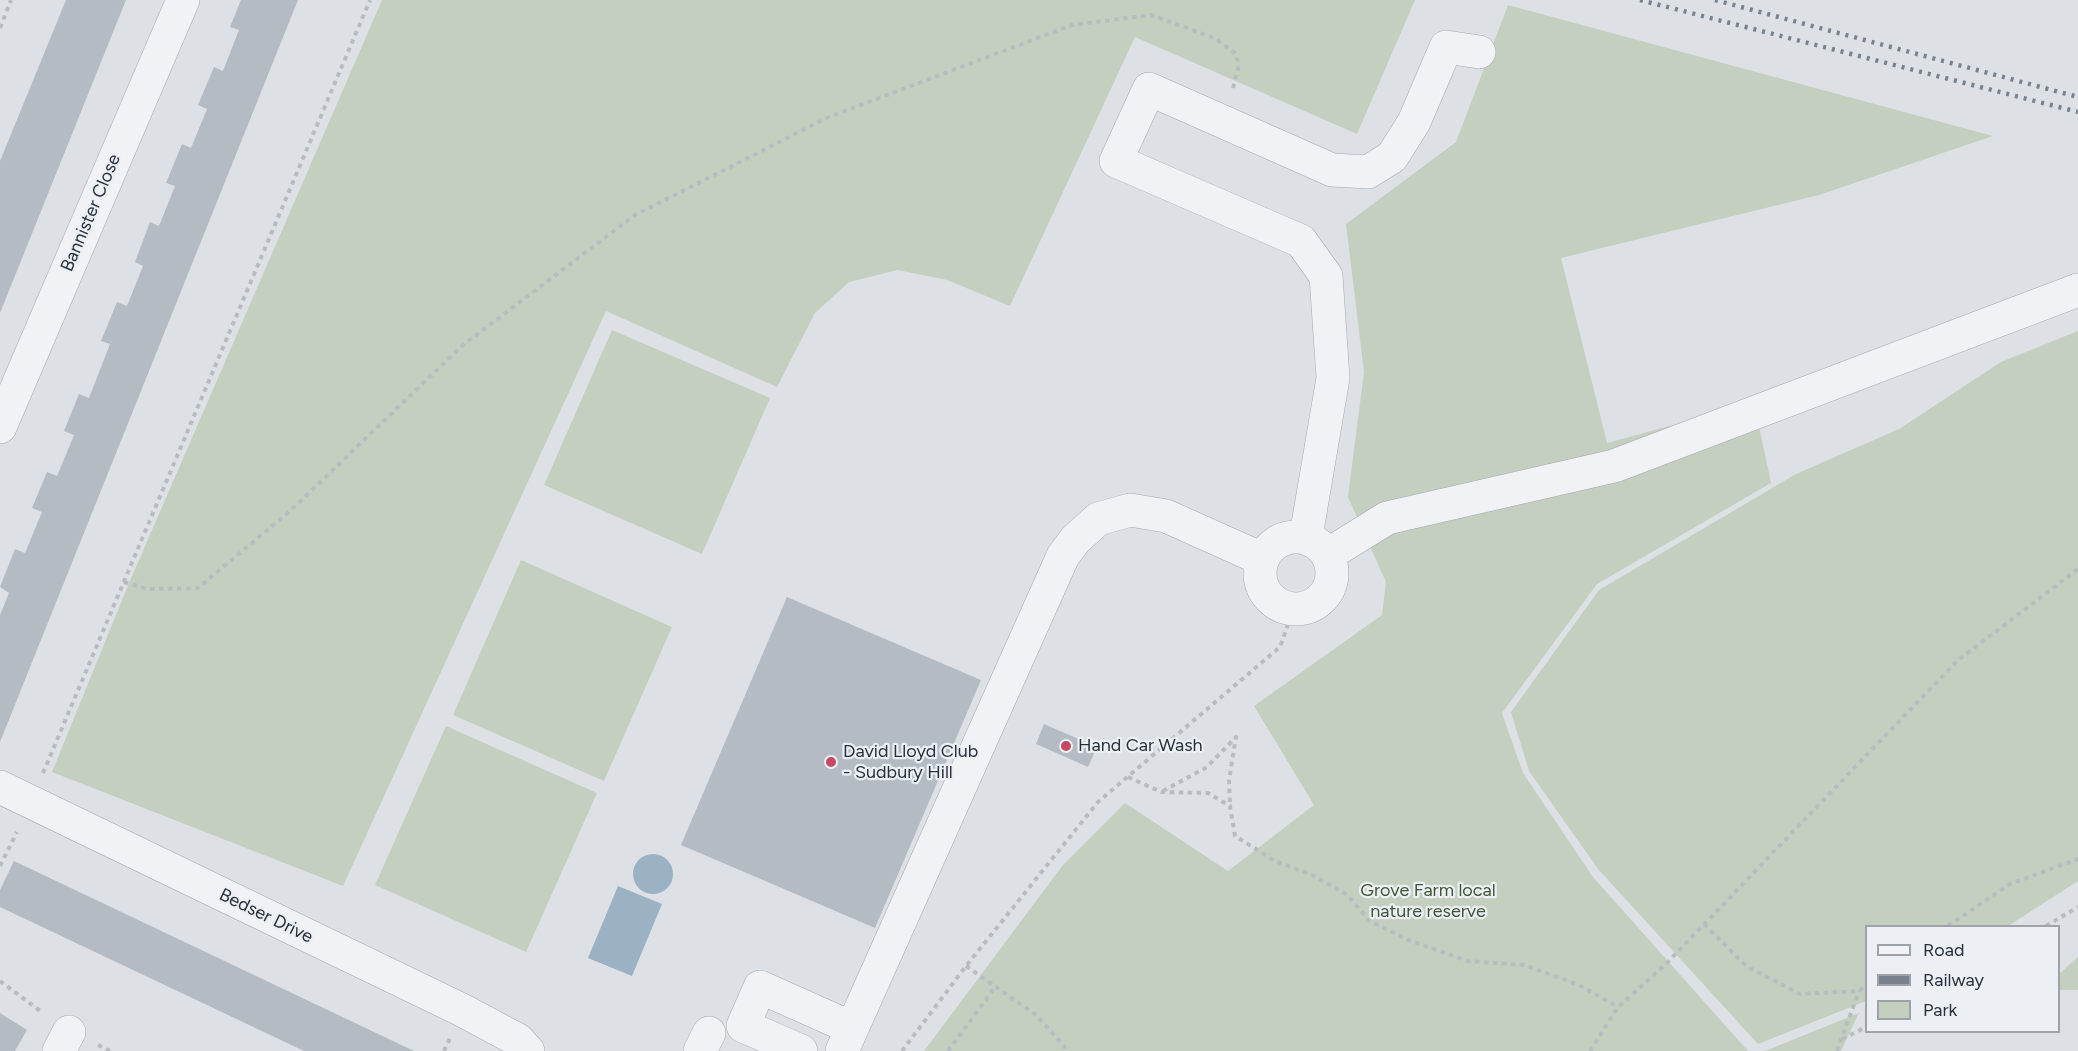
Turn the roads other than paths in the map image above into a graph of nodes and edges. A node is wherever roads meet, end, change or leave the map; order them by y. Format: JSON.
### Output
{"nodes":[{"id":1,"x":183,"y":0,"type":"edge"},
{"id":2,"x":1479,"y":52,"type":"dead end"},
{"id":3,"x":2078,"y":290,"type":"edge"},
{"id":4,"x":0,"y":427,"type":"edge"},
{"id":5,"x":1317,"y":545,"type":"junction"},
{"id":6,"x":1262,"y":559,"type":"junction"},
{"id":7,"x":0,"y":787,"type":"edge"},
{"id":8,"x":847,"y":1039,"type":"edge"},
{"id":9,"x":528,"y":1051,"type":"edge"},
{"id":10,"x":801,"y":1051,"type":"edge"}],
"edges":[{"from":1,"to":4,"type":"street","name":"Bannister Close"},
{"from":2,"to":5,"type":"street"},
{"from":3,"to":5,"type":"street"},
{"from":5,"to":6,"type":"street"},
{"from":5,"to":6,"type":"street"},
{"from":6,"to":8,"type":"street"},
{"from":7,"to":9,"type":"street","name":"Bedser Drive"},
{"from":8,"to":10,"type":"street"}]}
